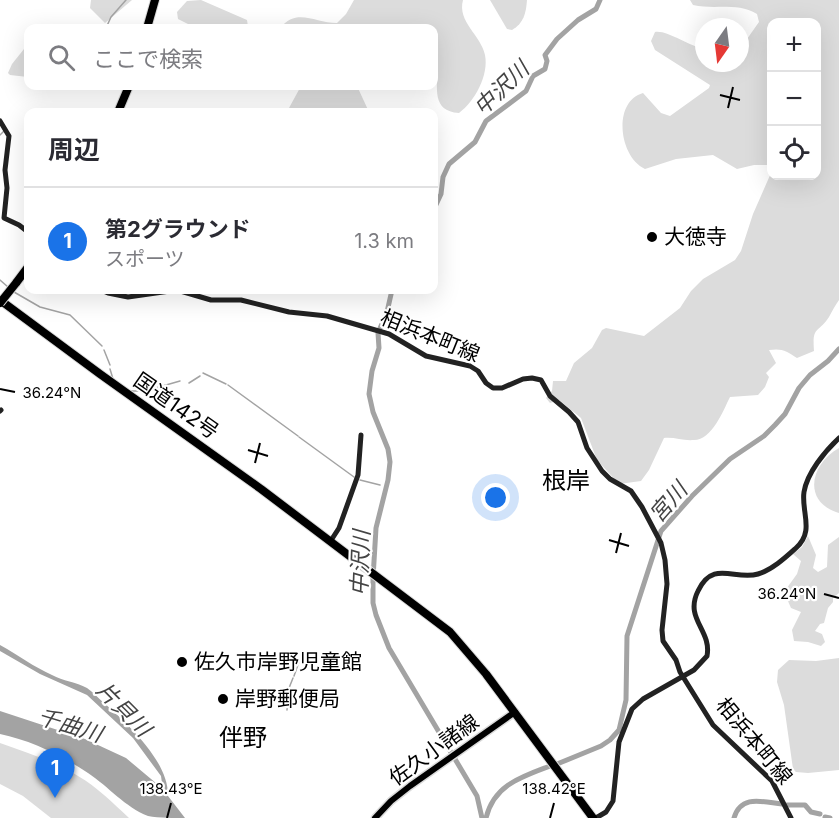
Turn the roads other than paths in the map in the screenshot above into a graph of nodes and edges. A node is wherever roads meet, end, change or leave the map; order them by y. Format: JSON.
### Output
{"nodes":[{"id":1,"x":155,"y":0,"type":"edge"},
{"id":2,"x":148,"y":24,"type":"edge"},
{"id":3,"x":127,"y":90,"type":"edge"},
{"id":4,"x":120,"y":108,"type":"edge"},
{"id":5,"x":0,"y":120,"type":"edge"},
{"id":6,"x":24,"y":229,"type":"edge"},
{"id":7,"x":24,"y":272,"type":"edge"},
{"id":8,"x":115,"y":294,"type":"edge"},
{"id":9,"x":148,"y":294,"type":"edge"},
{"id":10,"x":191,"y":294,"type":"edge"},
{"id":11,"x":0,"y":302,"type":"edge"},
{"id":12,"x":361,"y":435,"type":"dead end"},
{"id":13,"x":839,"y":438,"type":"edge"},
{"id":14,"x":330,"y":542,"type":"junction"},
{"id":15,"x":682,"y":676,"type":"junction"},
{"id":16,"x":515,"y":712,"type":"junction"},
{"id":17,"x":375,"y":818,"type":"edge"},
{"id":18,"x":594,"y":818,"type":"edge"},
{"id":19,"x":791,"y":818,"type":"edge"}],
"edges":[{"from":1,"to":2,"type":"highway"},
{"from":3,"to":4,"type":"highway"},
{"from":5,"to":6,"type":"main road"},
{"from":7,"to":11,"type":"highway","bridge":true},
{"from":8,"to":9,"type":"main road","name":"相浜本町線"},
{"from":10,"to":15,"type":"main road","name":"相浜本町線"},
{"from":11,"to":14,"type":"highway","name":"国道142号"},
{"from":12,"to":14,"type":"main road"},
{"from":13,"to":15,"type":"main road"},
{"from":14,"to":16,"type":"highway","name":"国道142号"},
{"from":15,"to":18,"type":"main road"},
{"from":15,"to":19,"type":"main road","name":"相浜本町線"},
{"from":16,"to":17,"type":"main road","name":"佐久小諸線"},
{"from":16,"to":18,"type":"highway","name":"国道142号"}]}
